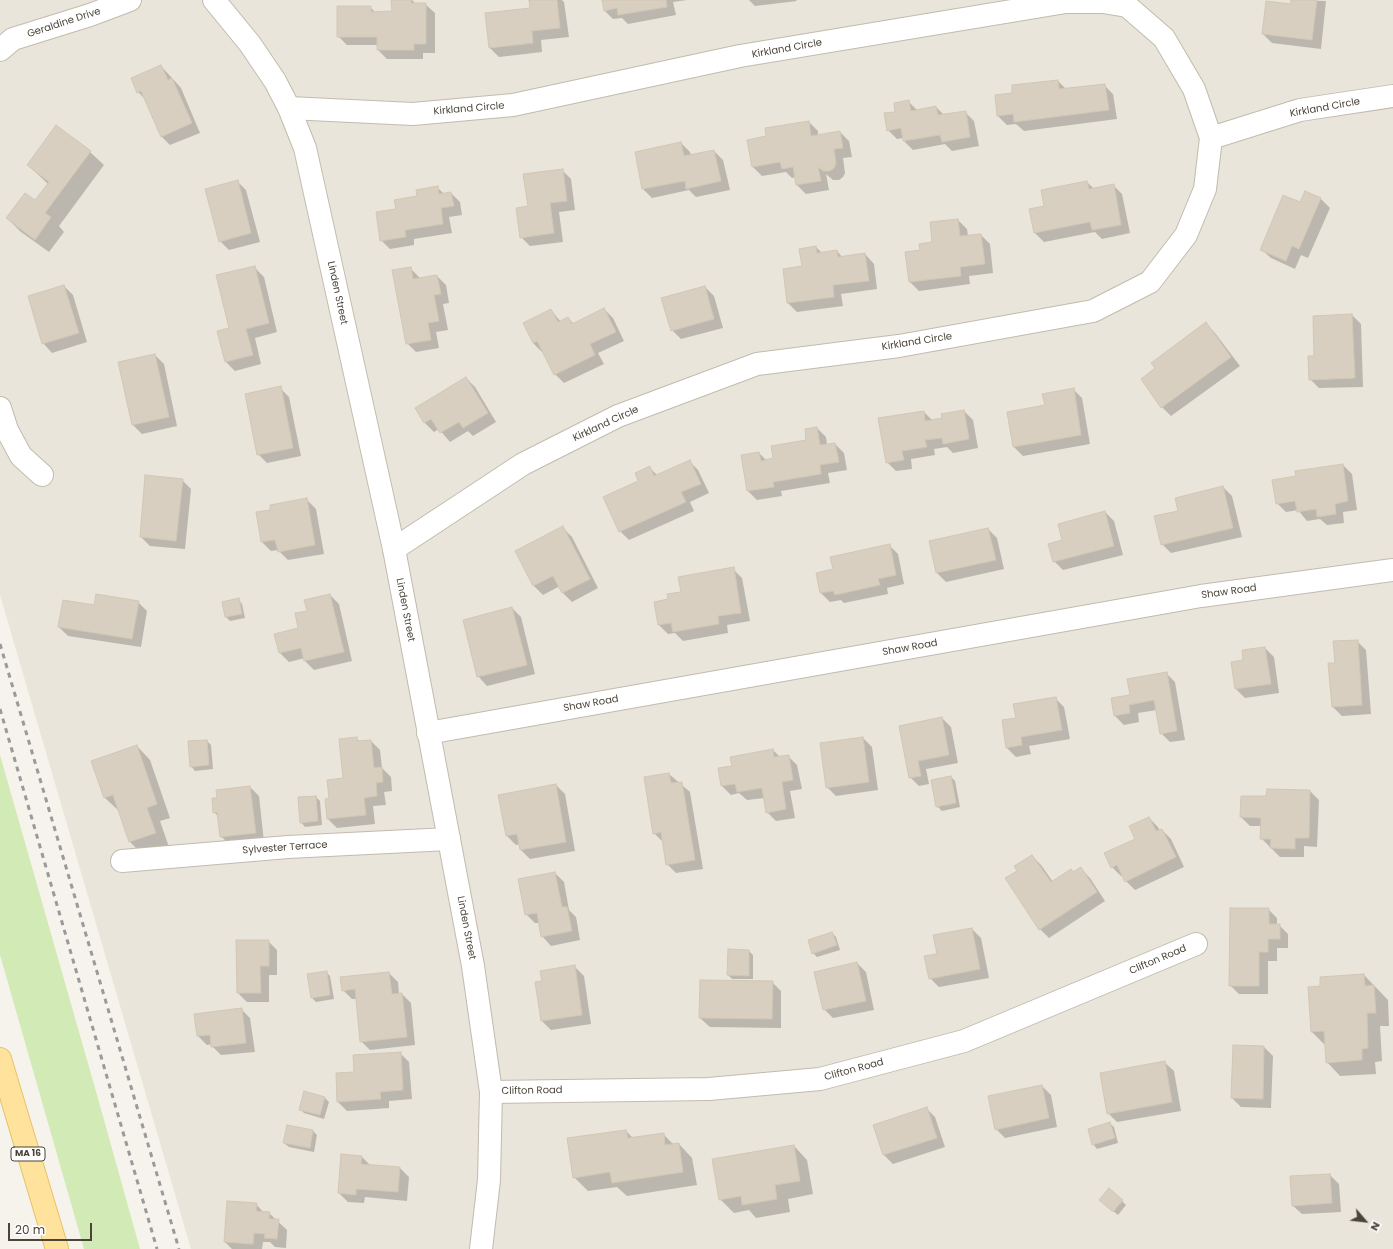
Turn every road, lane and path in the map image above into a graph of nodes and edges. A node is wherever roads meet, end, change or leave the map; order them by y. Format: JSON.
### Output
{"nodes":[{"id":1,"x":130,"y":0,"type":"edge"},
{"id":2,"x":214,"y":0,"type":"edge"},
{"id":3,"x":0,"y":50,"type":"edge"},
{"id":4,"x":1393,"y":96,"type":"edge"},
{"id":5,"x":289,"y":108,"type":"junction"},
{"id":6,"x":1211,"y":138,"type":"junction"},
{"id":7,"x":0,"y":408,"type":"edge"},
{"id":8,"x":42,"y":475,"type":"dead end"},
{"id":9,"x":394,"y":549,"type":"junction"},
{"id":10,"x":1393,"y":570,"type":"edge"},
{"id":11,"x":428,"y":733,"type":"junction"},
{"id":12,"x":449,"y":839,"type":"junction"},
{"id":13,"x":122,"y":861,"type":"dead end"},
{"id":14,"x":1196,"y":944,"type":"dead end"},
{"id":15,"x":0,"y":1059,"type":"edge"},
{"id":16,"x":491,"y":1092,"type":"junction"},
{"id":17,"x":57,"y":1249,"type":"edge"},
{"id":18,"x":481,"y":1249,"type":"edge"}],
"edges":[{"from":1,"to":3,"type":"street","name":"Geraldine Drive"},
{"from":2,"to":5,"type":"street","name":"Linden Street"},
{"from":4,"to":6,"type":"street","name":"Kirkland Circle"},
{"from":5,"to":6,"type":"street","name":"Kirkland Circle"},
{"from":5,"to":9,"type":"street","name":"Linden Street"},
{"from":6,"to":9,"type":"street","name":"Kirkland Circle"},
{"from":7,"to":8,"type":"street"},
{"from":9,"to":11,"type":"street","name":"Linden Street"},
{"from":10,"to":11,"type":"street","name":"Shaw Road"},
{"from":11,"to":12,"type":"street","name":"Linden Street"},
{"from":12,"to":13,"type":"street","name":"Sylvester Terrace"},
{"from":12,"to":16,"type":"street","name":"Linden Street"},
{"from":14,"to":16,"type":"street","name":"Clifton Road"},
{"from":15,"to":17,"type":"main road","number":"MA 16"},
{"from":16,"to":18,"type":"street","name":"Linden Street"}]}
